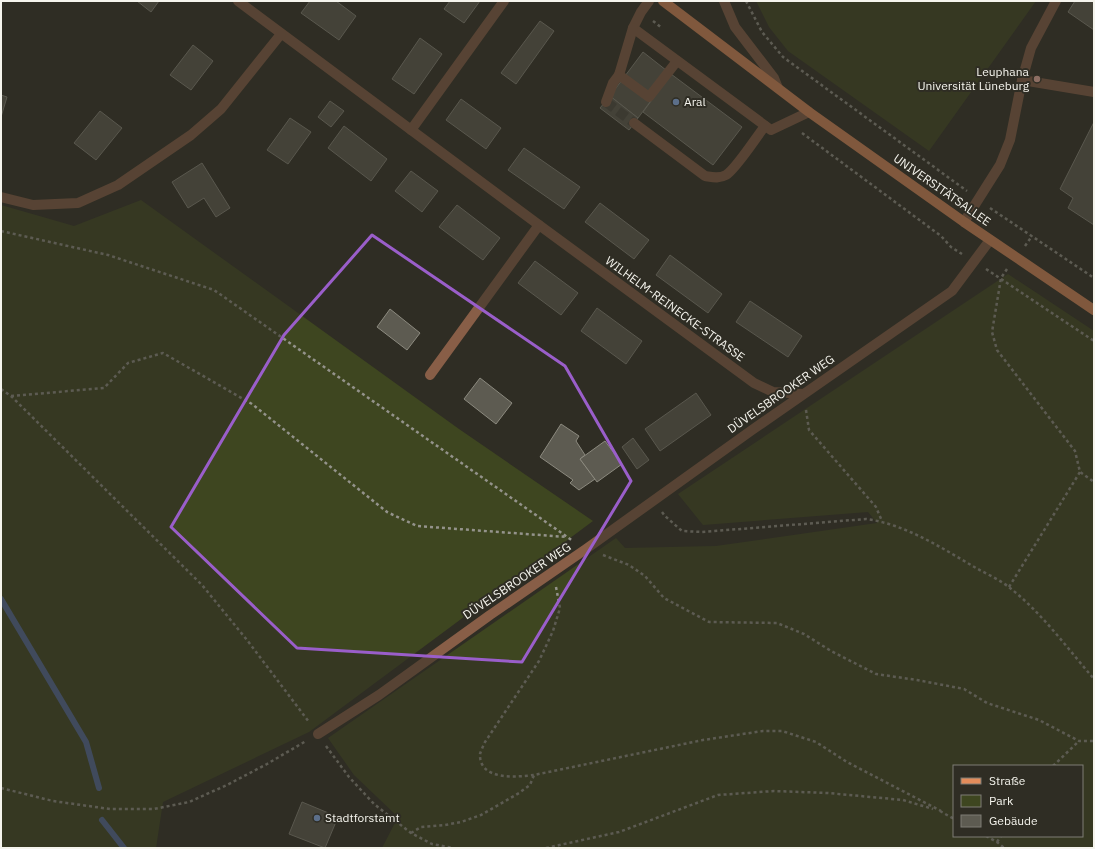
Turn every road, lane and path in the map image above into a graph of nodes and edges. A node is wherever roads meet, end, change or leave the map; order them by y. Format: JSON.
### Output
{"nodes":[{"id":1,"x":238,"y":1,"type":"edge"},
{"id":2,"x":504,"y":1,"type":"edge"},
{"id":3,"x":649,"y":1,"type":"edge"},
{"id":4,"x":663,"y":1,"type":"edge"},
{"id":5,"x":724,"y":1,"type":"edge"},
{"id":6,"x":746,"y":1,"type":"edge"},
{"id":7,"x":1056,"y":1,"type":"edge"},
{"id":8,"x":641,"y":12,"type":"junction"},
{"id":9,"x":634,"y":28,"type":"junction"},
{"id":10,"x":665,"y":30,"type":"dead end"},
{"id":11,"x":281,"y":34,"type":"junction"},
{"id":12,"x":677,"y":61,"type":"junction"},
{"id":13,"x":619,"y":75,"type":"junction"},
{"id":14,"x":1022,"y":80,"type":"junction"},
{"id":15,"x":778,"y":88,"type":"junction"},
{"id":16,"x":1094,"y":92,"type":"edge"},
{"id":17,"x":606,"y":102,"type":"dead end"},
{"id":18,"x":809,"y":112,"type":"junction"},
{"id":19,"x":788,"y":122,"type":"junction"},
{"id":20,"x":634,"y":123,"type":"tunnel mouth"},
{"id":21,"x":765,"y":126,"type":"junction"},
{"id":22,"x":411,"y":130,"type":"junction"},
{"id":23,"x":1,"y":197,"type":"edge"},
{"id":24,"x":978,"y":199,"type":"junction"},
{"id":25,"x":964,"y":222,"type":"junction"},
{"id":26,"x":539,"y":226,"type":"junction"},
{"id":27,"x":1,"y":231,"type":"edge"},
{"id":28,"x":1032,"y":236,"type":"junction"},
{"id":29,"x":990,"y":240,"type":"junction"},
{"id":30,"x":1016,"y":258,"type":"junction"},
{"id":31,"x":974,"y":262,"type":"junction"},
{"id":32,"x":1000,"y":278,"type":"junction"},
{"id":33,"x":1094,"y":278,"type":"edge"},
{"id":34,"x":1094,"y":310,"type":"edge"},
{"id":35,"x":1094,"y":341,"type":"edge"},
{"id":36,"x":430,"y":375,"type":"dead end"},
{"id":37,"x":1,"y":389,"type":"edge"},
{"id":38,"x":803,"y":394,"type":"junction"},
{"id":39,"x":10,"y":396,"type":"junction"},
{"id":40,"x":1080,"y":472,"type":"junction"},
{"id":41,"x":1094,"y":482,"type":"edge"},
{"id":42,"x":654,"y":501,"type":"junction"},
{"id":43,"x":882,"y":521,"type":"junction"},
{"id":44,"x":567,"y":537,"type":"junction"},
{"id":45,"x":586,"y":549,"type":"junction"},
{"id":46,"x":550,"y":574,"type":"junction"},
{"id":47,"x":1010,"y":587,"type":"junction"},
{"id":48,"x":1094,"y":679,"type":"edge"},
{"id":49,"x":318,"y":734,"type":"junction"},
{"id":50,"x":1079,"y":741,"type":"junction"},
{"id":51,"x":1094,"y":741,"type":"edge"},
{"id":52,"x":1054,"y":765,"type":"edge"},
{"id":53,"x":534,"y":776,"type":"junction"},
{"id":54,"x":1,"y":788,"type":"edge"},
{"id":55,"x":941,"y":812,"type":"junction"},
{"id":56,"x":953,"y":818,"type":"edge"},
{"id":57,"x":411,"y":833,"type":"junction"},
{"id":58,"x":988,"y":837,"type":"edge"},
{"id":59,"x":1000,"y":837,"type":"edge"},
{"id":60,"x":997,"y":842,"type":"junction"},
{"id":61,"x":453,"y":848,"type":"edge"},
{"id":62,"x":546,"y":848,"type":"edge"},
{"id":63,"x":1004,"y":848,"type":"edge"}],
"edges":[{"from":1,"to":11,"type":"street","name":"WILHELM-REINECKE-STRASSE"},
{"from":2,"to":22,"type":"street"},
{"from":3,"to":8,"type":"street"},
{"from":4,"to":15,"type":"main road","name":"UNIVERSITÄTSALLEE"},
{"from":5,"to":15,"type":"street","name":"UNIVERSITÄTSALLEE"},
{"from":6,"to":24,"type":"path"},
{"from":7,"to":14,"type":"street"},
{"from":8,"to":9,"type":"street"},
{"from":8,"to":10,"type":"path"},
{"from":9,"to":12,"type":"street"},
{"from":9,"to":13,"type":"street"},
{"from":11,"to":22,"type":"street","name":"WILHELM-REINECKE-STRASSE"},
{"from":11,"to":23,"type":"street"},
{"from":12,"to":13,"type":"street"},
{"from":12,"to":21,"type":"street"},
{"from":13,"to":17,"type":"street"},
{"from":14,"to":16,"type":"street"},
{"from":14,"to":24,"type":"street"},
{"from":15,"to":18,"type":"main road","name":"UNIVERSITÄTSALLEE"},
{"from":18,"to":19,"type":"street"},
{"from":18,"to":25,"type":"main road","name":"UNIVERSITÄTSALLEE"},
{"from":19,"to":21,"type":"street"},
{"from":19,"to":31,"type":"path"},
{"from":20,"to":21,"type":"street"},
{"from":22,"to":26,"type":"street","name":"WILHELM-REINECKE-STRASSE"},
{"from":24,"to":25,"type":"street"},
{"from":24,"to":28,"type":"path"},
{"from":25,"to":29,"type":"main road","name":"UNIVERSITÄTSALLEE"},
{"from":26,"to":36,"type":"street"},
{"from":26,"to":38,"type":"street","name":"WILHELM-REINECKE-STRASSE"},
{"from":27,"to":44,"type":"path"},
{"from":28,"to":30,"type":"path"},
{"from":28,"to":33,"type":"path"},
{"from":29,"to":30,"type":"main road","name":"UNIVERSITÄTSALLEE"},
{"from":29,"to":31,"type":"street","name":"DÜVELSBROOKER WEG"},
{"from":30,"to":32,"type":"path"},
{"from":30,"to":34,"type":"main road","name":"UNIVERSITÄTSALLEE"},
{"from":31,"to":32,"type":"path"},
{"from":31,"to":38,"type":"street","name":"DÜVELSBROOKER WEG"},
{"from":32,"to":35,"type":"path"},
{"from":32,"to":40,"type":"path"},
{"from":37,"to":39,"type":"path"},
{"from":38,"to":42,"type":"street","name":"DÜVELSBROOKER WEG"},
{"from":38,"to":43,"type":"path"},
{"from":39,"to":44,"type":"path"},
{"from":39,"to":49,"type":"path"},
{"from":40,"to":41,"type":"path"},
{"from":40,"to":47,"type":"path"},
{"from":42,"to":43,"type":"path"},
{"from":42,"to":45,"type":"street","name":"DÜVELSBROOKER WEG"},
{"from":43,"to":47,"type":"path"},
{"from":44,"to":45,"type":"path"},
{"from":45,"to":46,"type":"street","name":"DÜVELSBROOKER WEG"},
{"from":45,"to":50,"type":"path"},
{"from":46,"to":49,"type":"street","name":"DÜVELSBROOKER WEG"},
{"from":46,"to":53,"type":"path"},
{"from":47,"to":48,"type":"path"},
{"from":49,"to":54,"type":"path"},
{"from":49,"to":57,"type":"path"},
{"from":50,"to":51,"type":"path"},
{"from":50,"to":52,"type":"path"},
{"from":53,"to":55,"type":"path"},
{"from":53,"to":57,"type":"path"},
{"from":55,"to":56,"type":"path"},
{"from":55,"to":62,"type":"path"},
{"from":57,"to":61,"type":"path"},
{"from":58,"to":60,"type":"path"},
{"from":59,"to":60,"type":"path"},
{"from":60,"to":63,"type":"path"}]}
